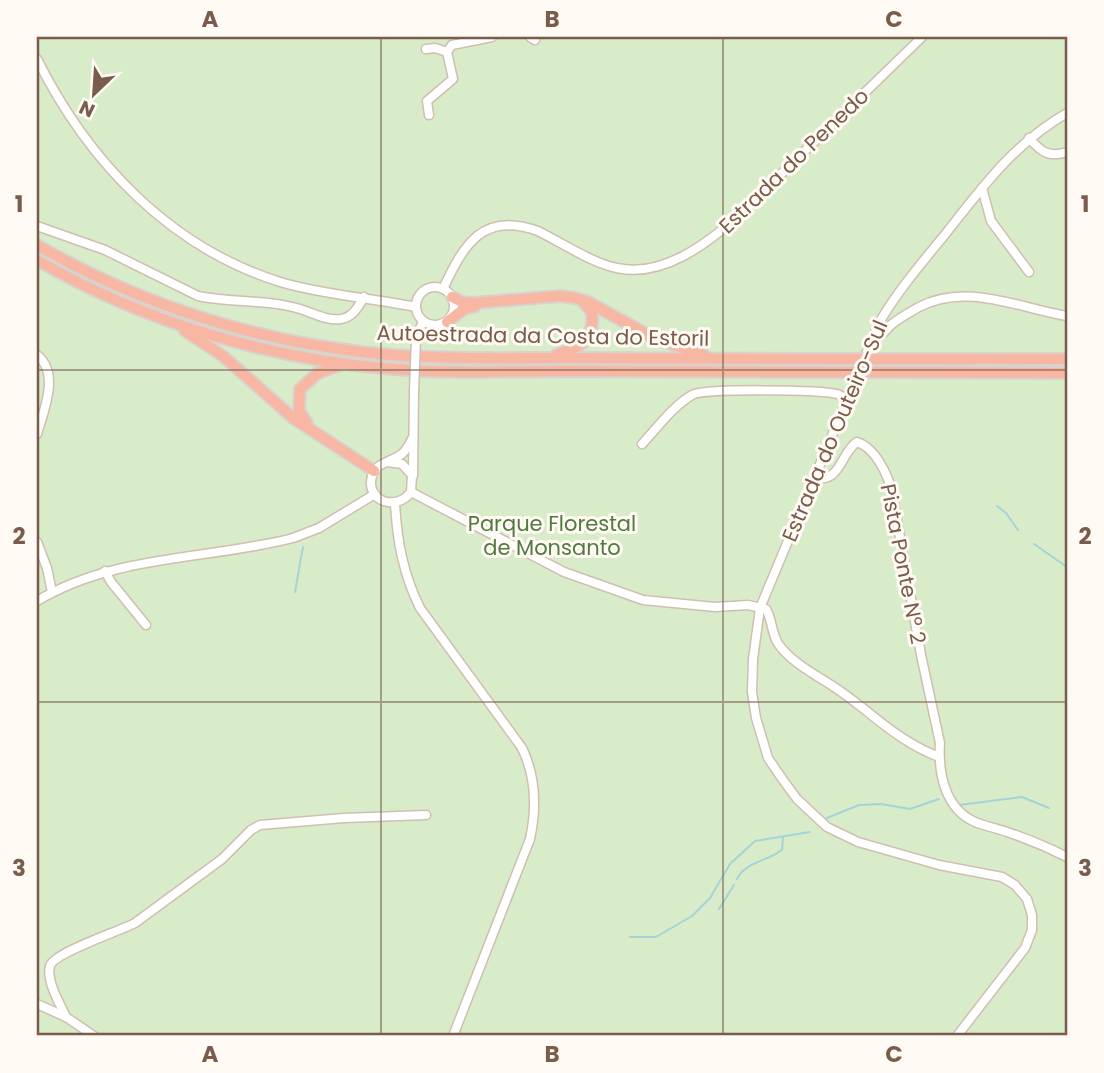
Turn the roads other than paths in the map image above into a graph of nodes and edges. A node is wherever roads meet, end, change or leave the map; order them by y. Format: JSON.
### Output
{"nodes":[{"id":1,"x":492,"y":37,"type":"edge"},
{"id":2,"x":922,"y":37,"type":"edge"},
{"id":3,"x":426,"y":49,"type":"dead end"},
{"id":4,"x":447,"y":52,"type":"junction"},
{"id":5,"x":37,"y":59,"type":"edge"},
{"id":6,"x":436,"y":110,"type":"dead end"},
{"id":7,"x":1067,"y":113,"type":"edge"},
{"id":8,"x":1029,"y":138,"type":"junction"},
{"id":9,"x":1067,"y":152,"type":"edge"},
{"id":10,"x":982,"y":188,"type":"junction"},
{"id":11,"x":37,"y":226,"type":"edge"},
{"id":12,"x":37,"y":245,"type":"edge"},
{"id":13,"x":37,"y":260,"type":"edge"},
{"id":14,"x":1029,"y":272,"type":"dead end"},
{"id":15,"x":448,"y":293,"type":"junction"},
{"id":16,"x":364,"y":298,"type":"junction"},
{"id":17,"x":416,"y":306,"type":"junction"},
{"id":18,"x":1067,"y":316,"type":"edge"},
{"id":19,"x":158,"y":317,"type":"junction"},
{"id":20,"x":423,"y":321,"type":"junction"},
{"id":21,"x":447,"y":321,"type":"junction"},
{"id":22,"x":871,"y":340,"type":"junction"},
{"id":23,"x":37,"y":355,"type":"edge"},
{"id":24,"x":546,"y":358,"type":"junction"},
{"id":25,"x":713,"y":359,"type":"junction"},
{"id":26,"x":1067,"y":359,"type":"edge"},
{"id":27,"x":344,"y":363,"type":"junction"},
{"id":28,"x":1067,"y":373,"type":"edge"},
{"id":29,"x":846,"y":399,"type":"junction"},
{"id":30,"x":313,"y":431,"type":"junction"},
{"id":31,"x":37,"y":434,"type":"edge"},
{"id":32,"x":412,"y":439,"type":"junction"},
{"id":33,"x":642,"y":444,"type":"dead end"},
{"id":34,"x":387,"y":462,"type":"junction"},
{"id":35,"x":374,"y":471,"type":"junction"},
{"id":36,"x":815,"y":478,"type":"junction"},
{"id":37,"x":413,"y":481,"type":"junction"},
{"id":38,"x":411,"y":492,"type":"junction"},
{"id":39,"x":375,"y":494,"type":"junction"},
{"id":40,"x":395,"y":503,"type":"junction"},
{"id":41,"x":37,"y":542,"type":"edge"},
{"id":42,"x":105,"y":571,"type":"junction"},
{"id":43,"x":52,"y":592,"type":"junction"},
{"id":44,"x":37,"y":601,"type":"edge"},
{"id":45,"x":760,"y":608,"type":"junction"},
{"id":46,"x":146,"y":625,"type":"dead end"},
{"id":47,"x":939,"y":757,"type":"junction"},
{"id":48,"x":426,"y":815,"type":"dead end"},
{"id":49,"x":1067,"y":857,"type":"edge"},
{"id":50,"x":37,"y":1004,"type":"edge"},
{"id":51,"x":66,"y":1017,"type":"junction"},
{"id":52,"x":94,"y":1036,"type":"edge"},
{"id":53,"x":453,"y":1036,"type":"edge"},
{"id":54,"x":957,"y":1036,"type":"edge"}],
"edges":[{"from":1,"to":4,"type":"street"},
{"from":2,"to":15,"type":"street","name":"Estrada do Penedo"},
{"from":3,"to":4,"type":"street"},
{"from":4,"to":6,"type":"street"},
{"from":5,"to":16,"type":"street"},
{"from":7,"to":8,"type":"street","name":"Estrada do Outeiro-Sul"},
{"from":8,"to":9,"type":"street"},
{"from":8,"to":10,"type":"street","name":"Estrada do Outeiro-Sul"},
{"from":10,"to":14,"type":"street"},
{"from":10,"to":22,"type":"street","name":"Estrada do Outeiro-Sul"},
{"from":11,"to":16,"type":"street"},
{"from":12,"to":24,"type":"highway","name":"Autoestrada da Costa do Estoril"},
{"from":13,"to":19,"type":"highway","name":"Autoestrada da Costa do Estoril"},
{"from":15,"to":17,"type":"street"},
{"from":15,"to":21,"type":"street"},
{"from":15,"to":25,"type":"highway"},
{"from":16,"to":17,"type":"street"},
{"from":17,"to":20,"type":"street"},
{"from":18,"to":22,"type":"street"},
{"from":19,"to":27,"type":"highway","name":"Autoestrada da Costa do Estoril"},
{"from":19,"to":30,"type":"highway"},
{"from":20,"to":21,"type":"street"},
{"from":20,"to":32,"type":"street","bridge":true},
{"from":21,"to":24,"type":"highway"},
{"from":22,"to":29,"type":"street","name":"Estrada do Outeiro-Sul"},
{"from":23,"to":31,"type":"street"},
{"from":24,"to":25,"type":"highway","name":"Autoestrada da Costa do Estoril"},
{"from":25,"to":26,"type":"highway","name":"Autoestrada da Costa do Estoril","bridge":true},
{"from":27,"to":28,"type":"highway","name":"Autoestrada da Costa do Estoril","bridge":true},
{"from":27,"to":30,"type":"highway"},
{"from":29,"to":33,"type":"street"},
{"from":29,"to":36,"type":"street","name":"Estrada do Outeiro-Sul"},
{"from":30,"to":35,"type":"highway"},
{"from":32,"to":34,"type":"street"},
{"from":32,"to":37,"type":"street"},
{"from":34,"to":35,"type":"street"},
{"from":34,"to":37,"type":"street"},
{"from":35,"to":39,"type":"street"},
{"from":36,"to":45,"type":"street","name":"Estrada do Outeiro-Sul"},
{"from":36,"to":47,"type":"street","name":"Pista Ponte Nº 2"},
{"from":37,"to":38,"type":"street"},
{"from":38,"to":40,"type":"street"},
{"from":38,"to":45,"type":"street"},
{"from":39,"to":40,"type":"street"},
{"from":39,"to":42,"type":"street"},
{"from":40,"to":53,"type":"street"},
{"from":41,"to":43,"type":"street"},
{"from":42,"to":43,"type":"street"},
{"from":42,"to":46,"type":"street"},
{"from":43,"to":44,"type":"street"},
{"from":45,"to":47,"type":"street"},
{"from":45,"to":54,"type":"street","name":"Estrada do Outeiro-Sul"},
{"from":47,"to":49,"type":"street"},
{"from":48,"to":51,"type":"street"},
{"from":50,"to":51,"type":"street"},
{"from":51,"to":52,"type":"street"}]}
